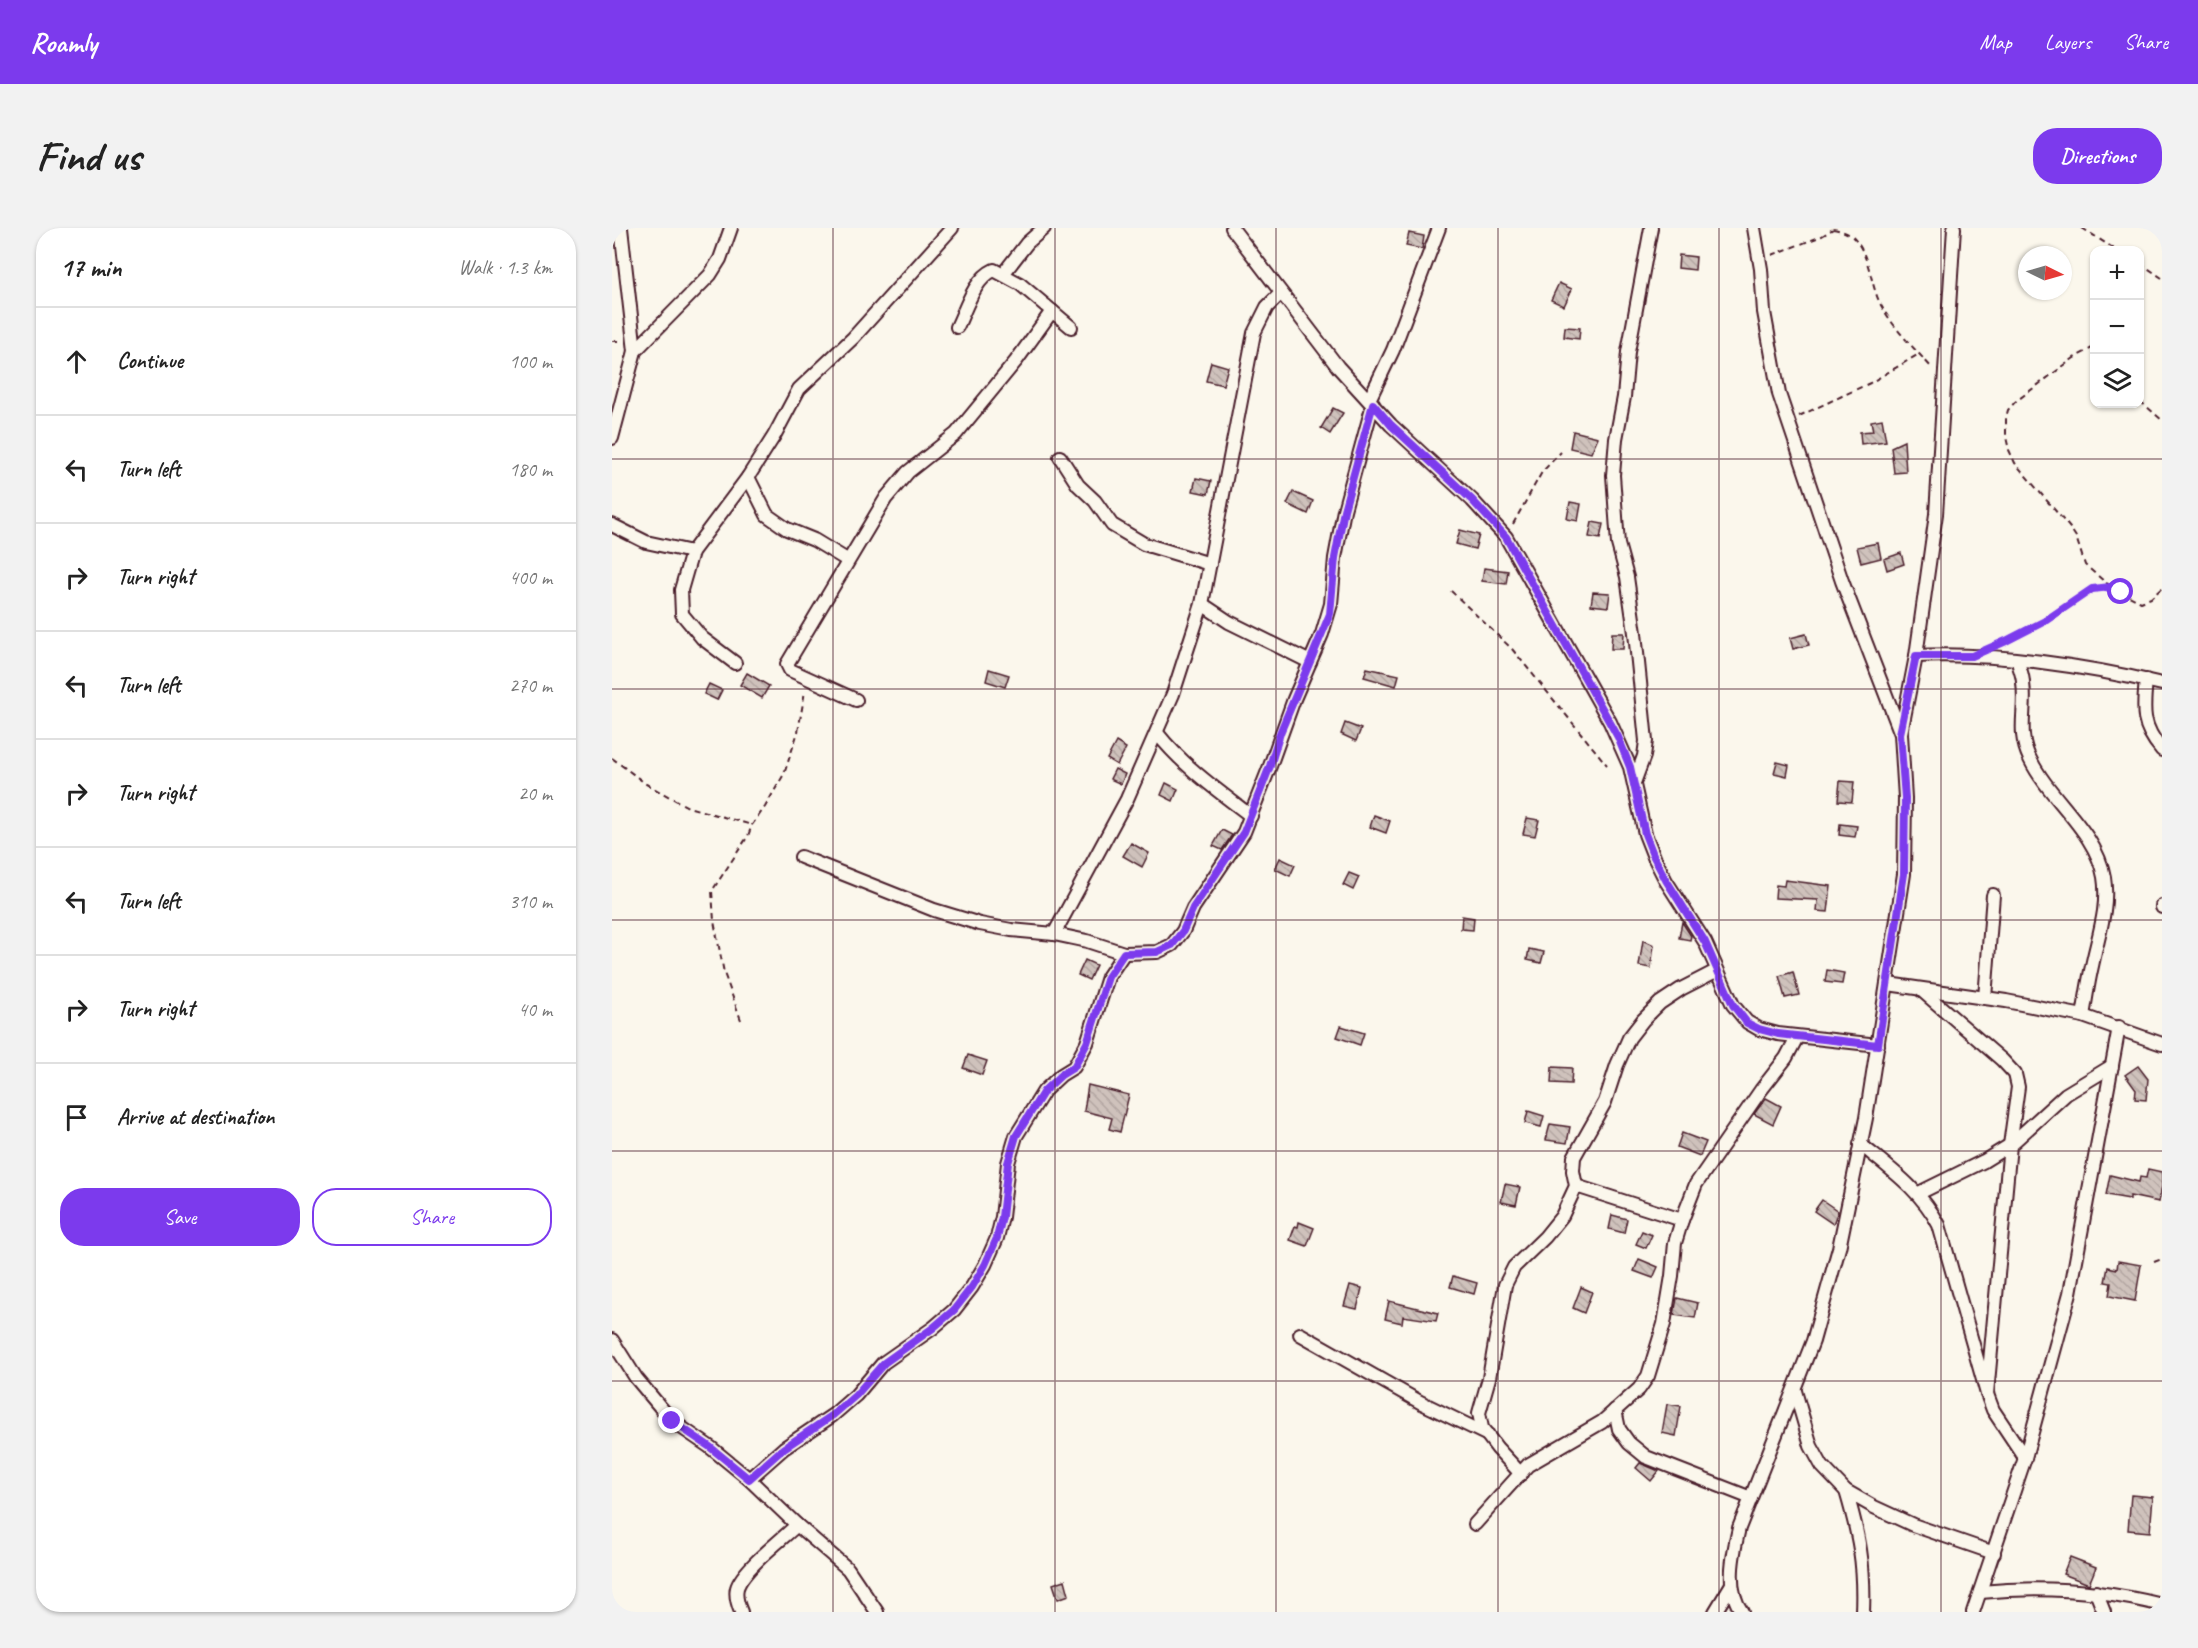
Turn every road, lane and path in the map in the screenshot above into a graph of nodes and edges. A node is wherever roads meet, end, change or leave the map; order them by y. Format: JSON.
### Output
{"nodes":[{"id":1,"x":621,"y":228,"type":"edge"},
{"id":2,"x":731,"y":228,"type":"edge"},
{"id":3,"x":952,"y":228,"type":"edge"},
{"id":4,"x":1044,"y":228,"type":"edge"},
{"id":5,"x":1232,"y":228,"type":"edge"},
{"id":6,"x":1439,"y":228,"type":"edge"},
{"id":7,"x":1651,"y":228,"type":"edge"},
{"id":8,"x":1754,"y":228,"type":"edge"},
{"id":9,"x":1833,"y":228,"type":"edge"},
{"id":10,"x":1954,"y":228,"type":"edge"},
{"id":11,"x":2082,"y":228,"type":"edge"},
{"id":12,"x":2106,"y":246,"type":"edge"},
{"id":13,"x":2144,"y":266,"type":"edge"},
{"id":14,"x":1761,"y":269,"type":"junction"},
{"id":15,"x":1004,"y":274,"type":"junction"},
{"id":16,"x":2162,"y":278,"type":"edge"},
{"id":17,"x":1280,"y":294,"type":"junction"},
{"id":18,"x":1052,"y":311,"type":"junction"},
{"id":19,"x":957,"y":327,"type":"dead end"},
{"id":20,"x":1071,"y":327,"type":"dead end"},
{"id":21,"x":2090,"y":349,"type":"edge"},
{"id":22,"x":635,"y":351,"type":"junction"},
{"id":23,"x":1919,"y":354,"type":"junction"},
{"id":24,"x":1944,"y":381,"type":"junction"},
{"id":25,"x":1371,"y":402,"type":"junction"},
{"id":26,"x":2144,"y":405,"type":"edge"},
{"id":27,"x":2162,"y":420,"type":"edge"},
{"id":28,"x":1788,"y":421,"type":"junction"},
{"id":29,"x":612,"y":438,"type":"edge"},
{"id":30,"x":1561,"y":452,"type":"dead end"},
{"id":31,"x":1060,"y":457,"type":"dead end"},
{"id":32,"x":748,"y":477,"type":"junction"},
{"id":33,"x":612,"y":525,"type":"edge"},
{"id":34,"x":1506,"y":537,"type":"junction"},
{"id":35,"x":692,"y":552,"type":"junction"},
{"id":36,"x":847,"y":560,"type":"junction"},
{"id":37,"x":1210,"y":564,"type":"junction"},
{"id":38,"x":2111,"y":587,"type":"junction"},
{"id":39,"x":2162,"y":588,"type":"edge"},
{"id":40,"x":1451,"y":591,"type":"dead end"},
{"id":41,"x":1202,"y":604,"type":"junction"},
{"id":42,"x":1998,"y":645,"type":"dead end"},
{"id":43,"x":1916,"y":656,"type":"junction"},
{"id":44,"x":2018,"y":660,"type":"junction"},
{"id":45,"x":1310,"y":662,"type":"junction"},
{"id":46,"x":735,"y":663,"type":"dead end"},
{"id":47,"x":807,"y":680,"type":"junction"},
{"id":48,"x":2146,"y":680,"type":"junction"},
{"id":49,"x":2162,"y":684,"type":"edge"},
{"id":50,"x":856,"y":700,"type":"dead end"},
{"id":51,"x":1157,"y":733,"type":"junction"},
{"id":52,"x":1900,"y":734,"type":"junction"},
{"id":53,"x":2162,"y":750,"type":"edge"},
{"id":54,"x":612,"y":758,"type":"edge"},
{"id":55,"x":1607,"y":765,"type":"dead end"},
{"id":56,"x":1634,"y":784,"type":"junction"},
{"id":57,"x":1251,"y":816,"type":"junction"},
{"id":58,"x":752,"y":825,"type":"junction"},
{"id":59,"x":801,"y":856,"type":"dead end"},
{"id":60,"x":1993,"y":895,"type":"dead end"},
{"id":61,"x":1054,"y":934,"type":"junction"},
{"id":62,"x":1124,"y":953,"type":"junction"},
{"id":63,"x":1716,"y":970,"type":"junction"},
{"id":64,"x":1888,"y":984,"type":"junction"},
{"id":65,"x":1920,"y":989,"type":"junction"},
{"id":66,"x":1985,"y":998,"type":"junction"},
{"id":67,"x":2083,"y":1016,"type":"junction"},
{"id":68,"x":741,"y":1020,"type":"dead end"},
{"id":69,"x":2119,"y":1027,"type":"junction"},
{"id":70,"x":1797,"y":1037,"type":"junction"},
{"id":71,"x":2162,"y":1044,"type":"edge"},
{"id":72,"x":1878,"y":1045,"type":"junction"},
{"id":73,"x":2112,"y":1066,"type":"junction"},
{"id":74,"x":1860,"y":1144,"type":"junction"},
{"id":75,"x":2010,"y":1145,"type":"junction"},
{"id":76,"x":1576,"y":1186,"type":"junction"},
{"id":77,"x":1918,"y":1193,"type":"junction"},
{"id":78,"x":1682,"y":1220,"type":"junction"},
{"id":79,"x":2162,"y":1259,"type":"edge"},
{"id":80,"x":2154,"y":1262,"type":"dead end"},
{"id":81,"x":1300,"y":1334,"type":"dead end"},
{"id":82,"x":612,"y":1340,"type":"edge"},
{"id":83,"x":1795,"y":1390,"type":"junction"},
{"id":84,"x":1987,"y":1394,"type":"junction"},
{"id":85,"x":1615,"y":1410,"type":"junction"},
{"id":86,"x":1488,"y":1435,"type":"junction"},
{"id":87,"x":2025,"y":1458,"type":"junction"},
{"id":88,"x":1521,"y":1474,"type":"junction"},
{"id":89,"x":749,"y":1479,"type":"junction"},
{"id":90,"x":1846,"y":1491,"type":"junction"},
{"id":91,"x":1751,"y":1498,"type":"junction"},
{"id":92,"x":1475,"y":1524,"type":"dead end"},
{"id":93,"x":797,"y":1525,"type":"junction"},
{"id":94,"x":1994,"y":1553,"type":"junction"},
{"id":95,"x":1732,"y":1584,"type":"junction"},
{"id":96,"x":1980,"y":1592,"type":"junction"},
{"id":97,"x":2096,"y":1592,"type":"junction"},
{"id":98,"x":2162,"y":1605,"type":"edge"},
{"id":99,"x":741,"y":1612,"type":"edge"},
{"id":100,"x":877,"y":1612,"type":"edge"},
{"id":101,"x":1715,"y":1612,"type":"edge"},
{"id":102,"x":1742,"y":1612,"type":"edge"},
{"id":103,"x":1863,"y":1612,"type":"edge"},
{"id":104,"x":1973,"y":1612,"type":"edge"},
{"id":105,"x":2104,"y":1612,"type":"edge"}],
"edges":[{"from":1,"to":22,"type":"street"},
{"from":2,"to":22,"type":"street"},
{"from":3,"to":32,"type":"street"},
{"from":4,"to":15,"type":"street"},
{"from":5,"to":17,"type":"street"},
{"from":6,"to":25,"type":"street"},
{"from":7,"to":56,"type":"street"},
{"from":8,"to":14,"type":"street"},
{"from":9,"to":14,"type":"path"},
{"from":9,"to":23,"type":"path"},
{"from":10,"to":24,"type":"street"},
{"from":11,"to":12,"type":"path"},
{"from":13,"to":16,"type":"path"},
{"from":14,"to":28,"type":"street"},
{"from":15,"to":18,"type":"street"},
{"from":15,"to":19,"type":"street"},
{"from":17,"to":25,"type":"street"},
{"from":17,"to":37,"type":"street"},
{"from":18,"to":20,"type":"street"},
{"from":18,"to":36,"type":"street"},
{"from":21,"to":38,"type":"path"},
{"from":22,"to":29,"type":"street"},
{"from":23,"to":24,"type":"path"},
{"from":23,"to":28,"type":"path"},
{"from":24,"to":43,"type":"street"},
{"from":25,"to":34,"type":"street"},
{"from":25,"to":45,"type":"street"},
{"from":26,"to":27,"type":"path"},
{"from":28,"to":52,"type":"street"},
{"from":30,"to":34,"type":"path"},
{"from":31,"to":37,"type":"street"},
{"from":32,"to":35,"type":"street"},
{"from":32,"to":36,"type":"street"},
{"from":33,"to":35,"type":"street"},
{"from":34,"to":56,"type":"street"},
{"from":35,"to":46,"type":"street"},
{"from":36,"to":47,"type":"street"},
{"from":37,"to":41,"type":"street"},
{"from":38,"to":39,"type":"path"},
{"from":38,"to":42,"type":"path"},
{"from":40,"to":55,"type":"path"},
{"from":41,"to":45,"type":"street"},
{"from":41,"to":51,"type":"street"},
{"from":43,"to":44,"type":"street"},
{"from":43,"to":52,"type":"street"},
{"from":44,"to":48,"type":"street"},
{"from":44,"to":67,"type":"street"},
{"from":45,"to":57,"type":"street"},
{"from":47,"to":50,"type":"street"},
{"from":47,"to":58,"type":"path"},
{"from":48,"to":49,"type":"street"},
{"from":48,"to":53,"type":"street"},
{"from":51,"to":57,"type":"street"},
{"from":51,"to":61,"type":"street"},
{"from":52,"to":64,"type":"street"},
{"from":54,"to":58,"type":"path"},
{"from":56,"to":63,"type":"street"},
{"from":57,"to":62,"type":"street"},
{"from":58,"to":68,"type":"path"},
{"from":59,"to":61,"type":"street"},
{"from":60,"to":66,"type":"street"},
{"from":61,"to":62,"type":"street"},
{"from":62,"to":89,"type":"street"},
{"from":63,"to":70,"type":"street"},
{"from":63,"to":76,"type":"street"},
{"from":64,"to":65,"type":"street"},
{"from":64,"to":72,"type":"street"},
{"from":65,"to":66,"type":"street"},
{"from":65,"to":75,"type":"street"},
{"from":66,"to":67,"type":"street"},
{"from":67,"to":69,"type":"street"},
{"from":69,"to":71,"type":"street"},
{"from":69,"to":73,"type":"street"},
{"from":70,"to":72,"type":"street"},
{"from":70,"to":78,"type":"street"},
{"from":72,"to":74,"type":"street"},
{"from":73,"to":75,"type":"street"},
{"from":73,"to":87,"type":"street"},
{"from":74,"to":77,"type":"street"},
{"from":74,"to":83,"type":"street"},
{"from":75,"to":77,"type":"street"},
{"from":75,"to":84,"type":"street"},
{"from":76,"to":78,"type":"street"},
{"from":76,"to":86,"type":"street"},
{"from":77,"to":84,"type":"street"},
{"from":78,"to":85,"type":"street"},
{"from":79,"to":80,"type":"path"},
{"from":81,"to":86,"type":"street"},
{"from":82,"to":89,"type":"street"},
{"from":83,"to":90,"type":"street"},
{"from":83,"to":91,"type":"street"},
{"from":84,"to":87,"type":"street"},
{"from":85,"to":88,"type":"street"},
{"from":85,"to":91,"type":"street"},
{"from":86,"to":88,"type":"street"},
{"from":87,"to":94,"type":"street"},
{"from":88,"to":92,"type":"street"},
{"from":89,"to":93,"type":"street"},
{"from":90,"to":94,"type":"street"},
{"from":90,"to":103,"type":"street"},
{"from":91,"to":95,"type":"street"},
{"from":93,"to":99,"type":"street"},
{"from":93,"to":100,"type":"street"},
{"from":94,"to":96,"type":"street"},
{"from":95,"to":101,"type":"street"},
{"from":95,"to":102,"type":"street"},
{"from":96,"to":97,"type":"street"},
{"from":96,"to":104,"type":"street"},
{"from":97,"to":98,"type":"street"},
{"from":97,"to":105,"type":"street"}]}
